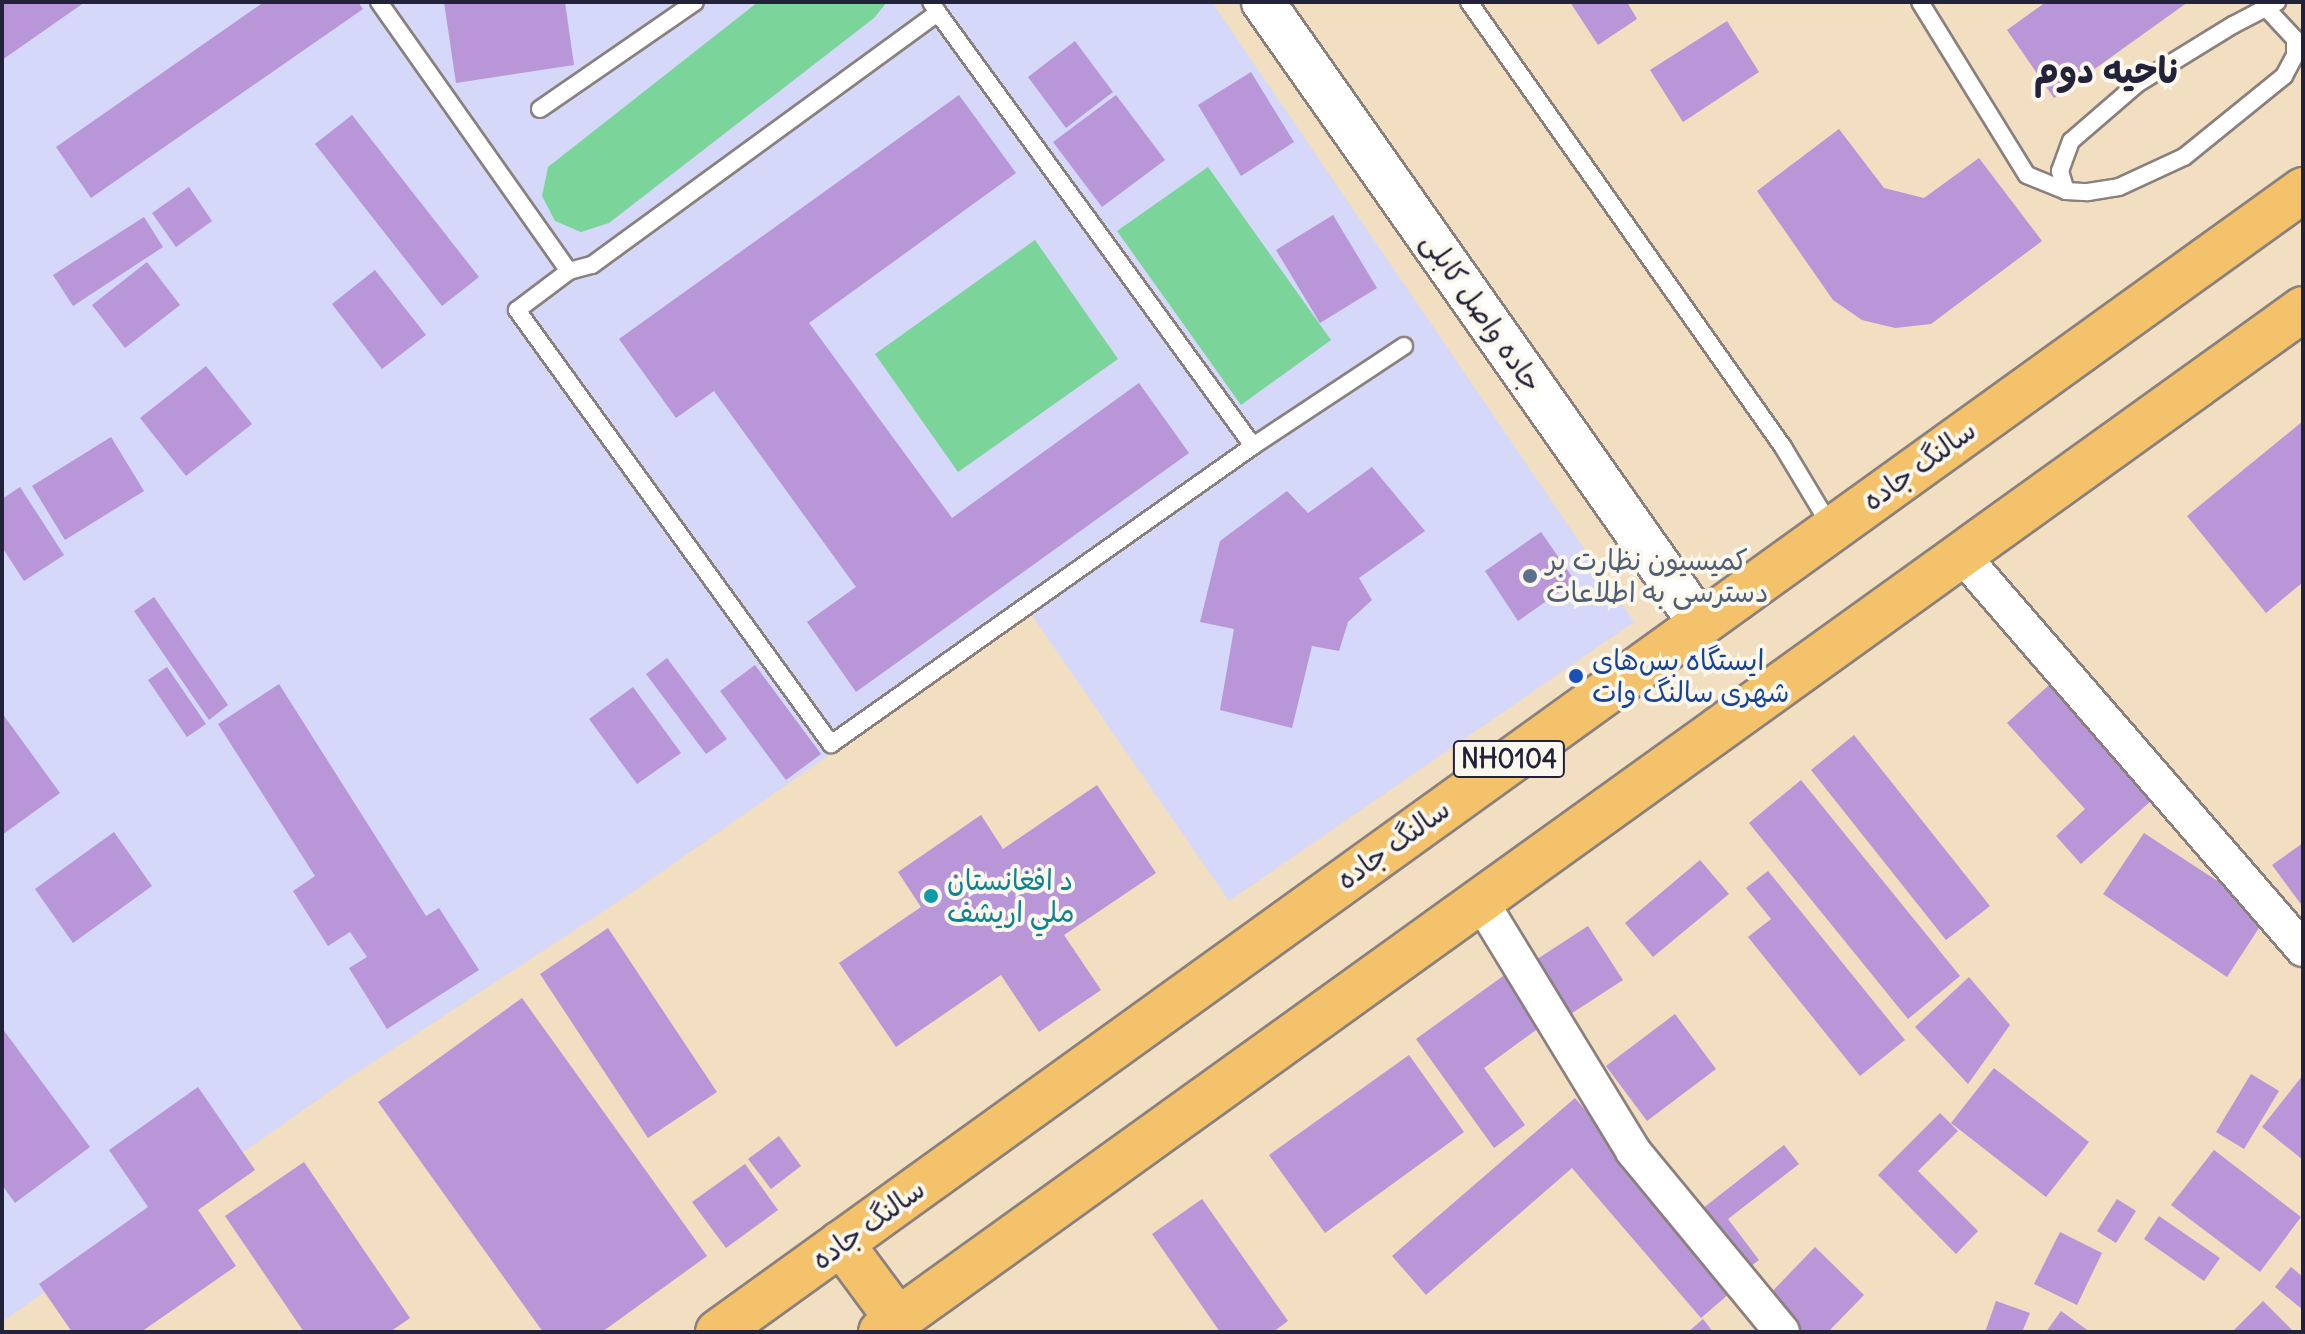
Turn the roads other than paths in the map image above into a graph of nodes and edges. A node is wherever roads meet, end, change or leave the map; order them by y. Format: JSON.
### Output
{"nodes":[{"id":1,"x":379,"y":2,"type":"edge"},
{"id":2,"x":695,"y":2,"type":"edge"},
{"id":3,"x":1263,"y":2,"type":"edge"},
{"id":4,"x":1469,"y":2,"type":"edge"},
{"id":5,"x":1920,"y":2,"type":"edge"},
{"id":6,"x":2273,"y":6,"type":"edge"},
{"id":7,"x":934,"y":8,"type":"edge"},
{"id":8,"x":540,"y":109,"type":"dead end"},
{"id":9,"x":2303,"y":190,"type":"edge"},
{"id":10,"x":2066,"y":191,"type":"junction"},
{"id":11,"x":569,"y":271,"type":"junction"},
{"id":12,"x":2303,"y":309,"type":"edge"},
{"id":13,"x":1404,"y":346,"type":"dead end"},
{"id":14,"x":1253,"y":446,"type":"junction"},
{"id":15,"x":1832,"y":528,"type":"junction"},
{"id":16,"x":1960,"y":553,"type":"junction"},
{"id":17,"x":1699,"y":622,"type":"junction"},
{"id":18,"x":1480,"y":900,"type":"junction"},
{"id":19,"x":2303,"y":949,"type":"edge"},
{"id":20,"x":841,"y":1243,"type":"junction"},
{"id":21,"x":889,"y":1326,"type":"edge"},
{"id":22,"x":718,"y":1332,"type":"edge"},
{"id":23,"x":1782,"y":1332,"type":"edge"}],
"edges":[{"from":1,"to":11,"type":"lane"},
{"from":2,"to":8,"type":"lane"},
{"from":3,"to":17,"type":"street","name":"جاده واصل کابلی"},
{"from":4,"to":15,"type":"lane"},
{"from":5,"to":10,"type":"lane"},
{"from":6,"to":10,"type":"lane"},
{"from":6,"to":10,"type":"lane"},
{"from":7,"to":11,"type":"lane"},
{"from":7,"to":14,"type":"lane"},
{"from":9,"to":15,"type":"highway","name":"سالنگ جاده","number":"NH0104"},
{"from":11,"to":14,"type":"lane"},
{"from":12,"to":16,"type":"highway"},
{"from":13,"to":14,"type":"lane"},
{"from":15,"to":17,"type":"highway","name":"سالنگ جاده","number":"NH0104"},
{"from":16,"to":18,"type":"highway"},
{"from":16,"to":19,"type":"street"},
{"from":17,"to":20,"type":"highway","name":"سالنگ جاده","number":"NH0104"},
{"from":18,"to":21,"type":"highway"},
{"from":18,"to":23,"type":"street"},
{"from":20,"to":21,"type":"highway"},
{"from":20,"to":22,"type":"highway","name":"سالنگ جاده","number":"NH0104"}]}
